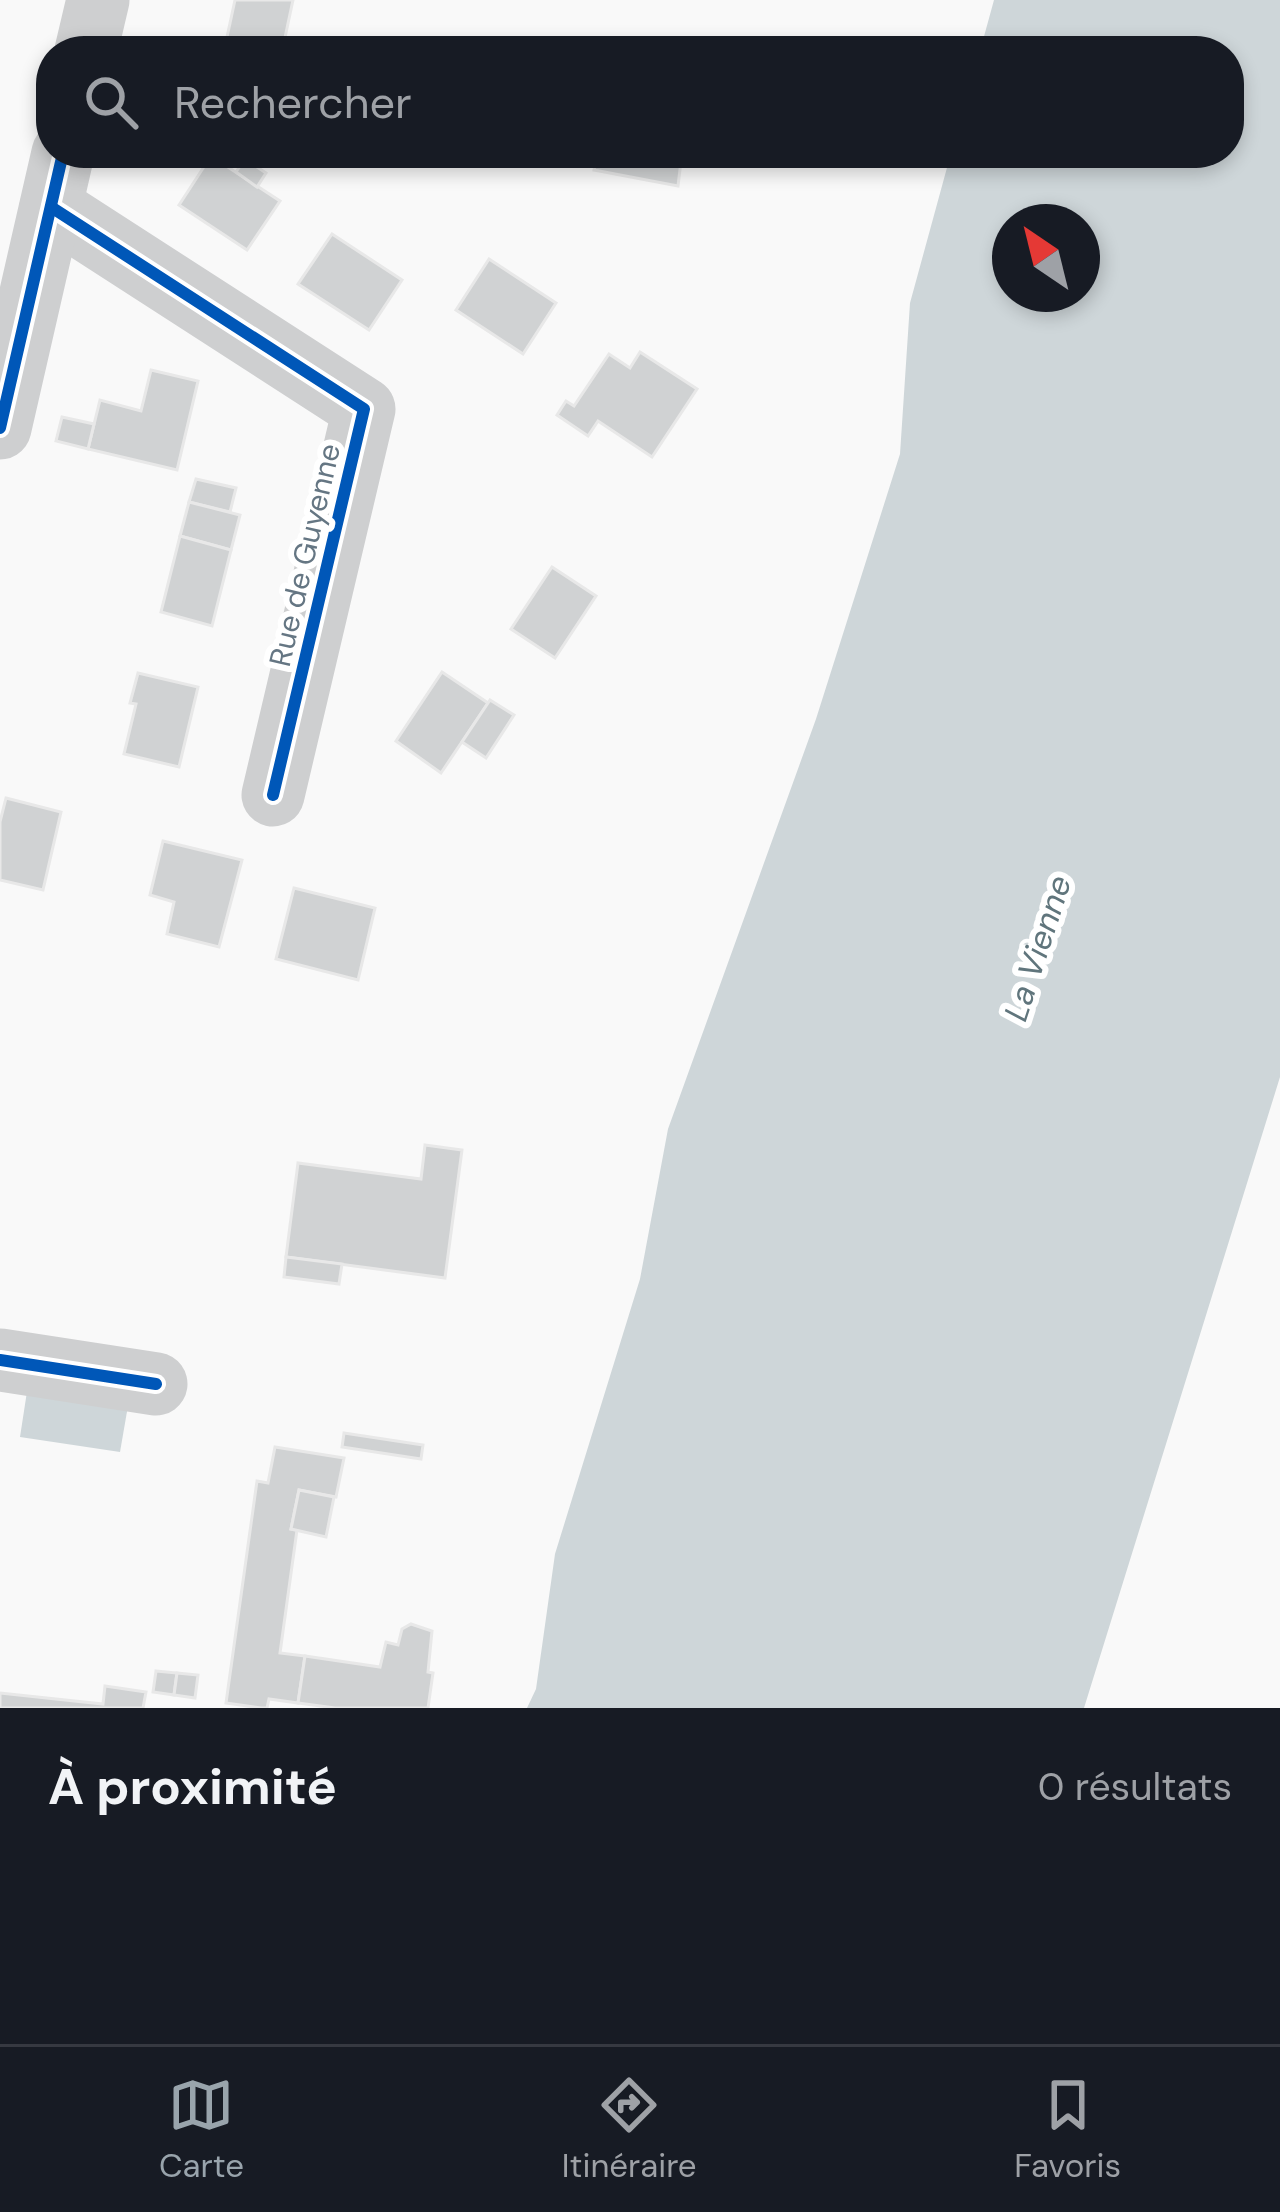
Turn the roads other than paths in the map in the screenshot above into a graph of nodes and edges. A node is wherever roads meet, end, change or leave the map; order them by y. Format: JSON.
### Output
{"nodes":[{"id":1,"x":98,"y":0,"type":"edge"},
{"id":2,"x":90,"y":36,"type":"edge"},
{"id":3,"x":57,"y":180,"type":"edge"},
{"id":4,"x":0,"y":428,"type":"edge"},
{"id":5,"x":274,"y":795,"type":"dead end"},
{"id":6,"x":0,"y":1360,"type":"edge"},
{"id":7,"x":156,"y":1384,"type":"dead end"}],
"edges":[{"from":1,"to":2,"type":"street"},
{"from":3,"to":4,"type":"street"},
{"from":3,"to":5,"type":"street","name":"Rue de Guyenne"},
{"from":6,"to":7,"type":"street"}]}
